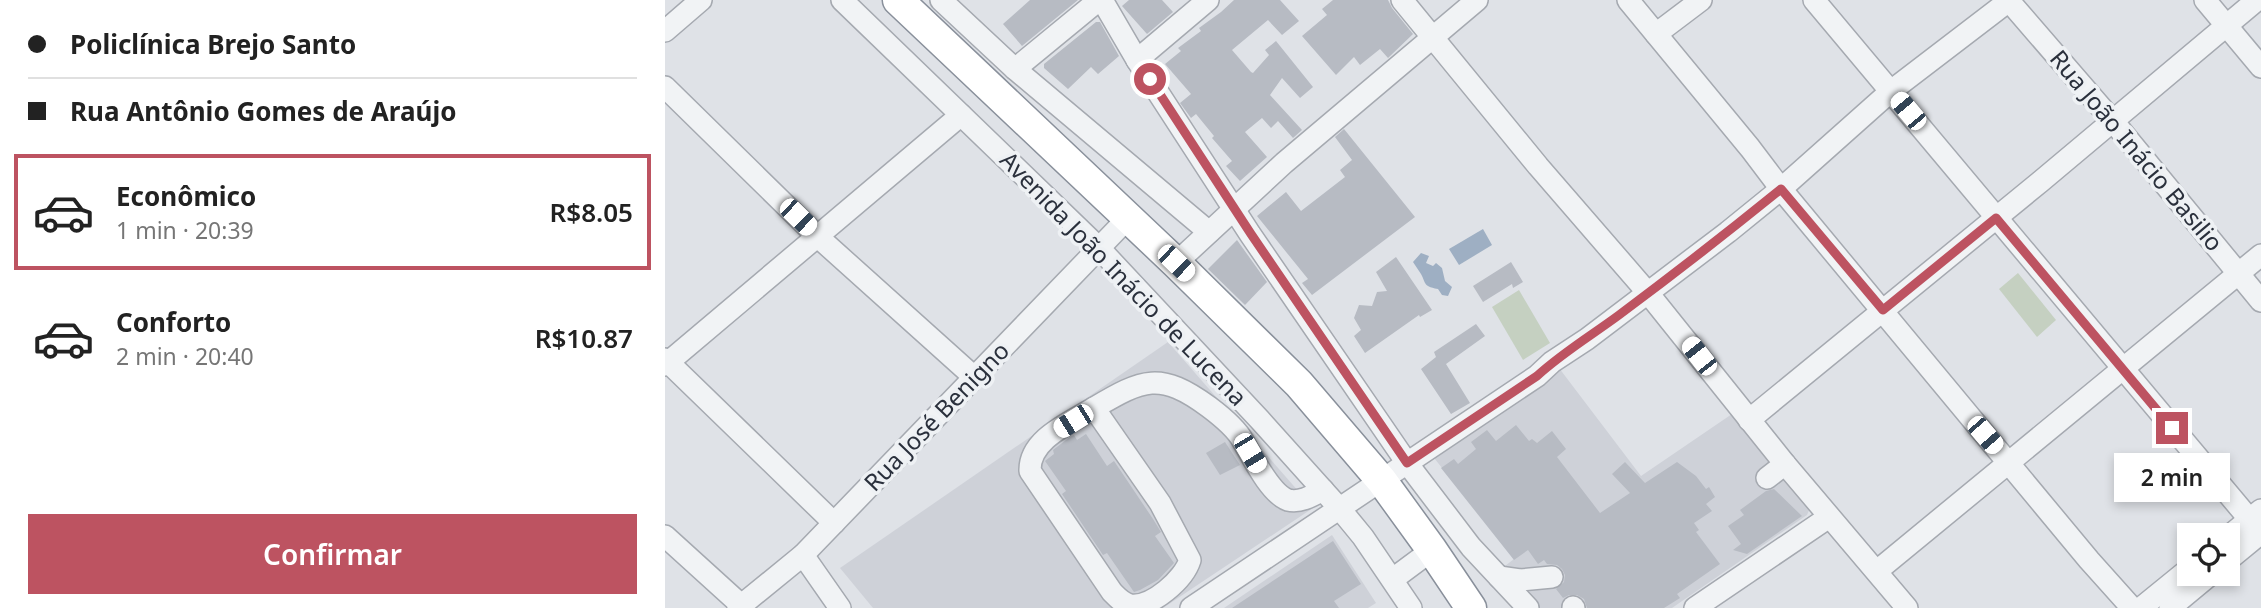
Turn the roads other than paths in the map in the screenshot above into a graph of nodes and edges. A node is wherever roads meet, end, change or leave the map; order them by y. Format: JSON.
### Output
{"nodes":[{"id":1,"x":701,"y":0,"type":"edge"},
{"id":2,"x":842,"y":0,"type":"edge"},
{"id":3,"x":898,"y":0,"type":"edge"},
{"id":4,"x":941,"y":0,"type":"edge"},
{"id":5,"x":1101,"y":0,"type":"edge"},
{"id":6,"x":1208,"y":0,"type":"edge"},
{"id":7,"x":1402,"y":0,"type":"edge"},
{"id":8,"x":1477,"y":0,"type":"edge"},
{"id":9,"x":1627,"y":0,"type":"edge"},
{"id":10,"x":1701,"y":0,"type":"edge"},
{"id":11,"x":1814,"y":0,"type":"edge"},
{"id":12,"x":2205,"y":0,"type":"edge"},
{"id":13,"x":2257,"y":0,"type":"edge"},
{"id":14,"x":2010,"y":1,"type":"edge"},
{"id":15,"x":2227,"y":25,"type":"junction"},
{"id":16,"x":665,"y":31,"type":"edge"},
{"id":17,"x":1656,"y":34,"type":"junction"},
{"id":18,"x":1432,"y":36,"type":"junction"},
{"id":19,"x":1137,"y":60,"type":"junction"},
{"id":20,"x":2261,"y":67,"type":"edge"},
{"id":21,"x":1015,"y":69,"type":"junction"},
{"id":22,"x":665,"y":88,"type":"edge"},
{"id":23,"x":1891,"y":91,"type":"junction"},
{"id":24,"x":961,"y":115,"type":"junction"},
{"id":25,"x":2112,"y":120,"type":"junction"},
{"id":26,"x":1781,"y":189,"type":"junction"},
{"id":27,"x":1234,"y":209,"type":"junction"},
{"id":28,"x":1128,"y":218,"type":"junction"},
{"id":29,"x":1996,"y":218,"type":"junction"},
{"id":30,"x":1209,"y":232,"type":"junction"},
{"id":31,"x":817,"y":236,"type":"junction"},
{"id":32,"x":1099,"y":248,"type":"junction"},
{"id":33,"x":2261,"y":255,"type":"edge"},
{"id":34,"x":1176,"y":263,"type":"junction"},
{"id":35,"x":2238,"y":274,"type":"junction"},
{"id":36,"x":1648,"y":293,"type":"junction"},
{"id":37,"x":2261,"y":301,"type":"edge"},
{"id":38,"x":1883,"y":310,"type":"junction"},
{"id":39,"x":666,"y":362,"type":"edge"},
{"id":40,"x":2122,"y":368,"type":"junction"},
{"id":41,"x":974,"y":377,"type":"junction"},
{"id":42,"x":1094,"y":408,"type":"junction"},
{"id":43,"x":1749,"y":420,"type":"junction"},
{"id":44,"x":1407,"y":463,"type":"junction"},
{"id":45,"x":2010,"y":463,"type":"junction"},
{"id":46,"x":1785,"y":464,"type":"junction"},
{"id":47,"x":1767,"y":478,"type":"dead end"},
{"id":48,"x":1382,"y":481,"type":"junction"},
{"id":49,"x":1323,"y":490,"type":"junction"},
{"id":50,"x":1340,"y":509,"type":"junction"},
{"id":51,"x":1829,"y":517,"type":"junction"},
{"id":52,"x":834,"y":523,"type":"junction"},
{"id":53,"x":2259,"y":526,"type":"edge"},
{"id":54,"x":2240,"y":533,"type":"edge"},
{"id":55,"x":665,"y":536,"type":"edge"},
{"id":56,"x":2240,"y":547,"type":"edge"},
{"id":57,"x":1432,"y":550,"type":"junction"},
{"id":58,"x":803,"y":555,"type":"junction"},
{"id":59,"x":1877,"y":572,"type":"junction"},
{"id":60,"x":1499,"y":577,"type":"junction"},
{"id":61,"x":1552,"y":577,"type":"dead end"},
{"id":62,"x":1393,"y":579,"type":"junction"},
{"id":63,"x":2177,"y":579,"type":"edge"},
{"id":64,"x":2197,"y":586,"type":"edge"},
{"id":65,"x":739,"y":606,"type":"edge"},
{"id":66,"x":1705,"y":606,"type":"edge"},
{"id":67,"x":1194,"y":607,"type":"edge"},
{"id":68,"x":840,"y":608,"type":"edge"},
{"id":69,"x":1411,"y":608,"type":"edge"},
{"id":70,"x":1471,"y":608,"type":"edge"},
{"id":71,"x":1528,"y":608,"type":"edge"},
{"id":72,"x":1907,"y":608,"type":"edge"},
{"id":73,"x":2132,"y":608,"type":"edge"},
{"id":74,"x":2141,"y":608,"type":"edge"},
{"id":75,"x":2171,"y":608,"type":"edge"}],
"edges":[{"from":1,"to":16,"type":"street"},
{"from":2,"to":24,"type":"street","name":"Avenida João Inácio de Lucena"},
{"from":3,"to":28,"type":"highway","name":"Avenida João Inácio de Lucena"},
{"from":4,"to":21,"type":"street"},
{"from":5,"to":19,"type":"street"},
{"from":5,"to":21,"type":"street"},
{"from":6,"to":19,"type":"street"},
{"from":7,"to":18,"type":"street"},
{"from":8,"to":18,"type":"street"},
{"from":9,"to":17,"type":"street"},
{"from":10,"to":17,"type":"street"},
{"from":11,"to":23,"type":"street"},
{"from":12,"to":15,"type":"street"},
{"from":13,"to":15,"type":"street"},
{"from":14,"to":23,"type":"street"},
{"from":14,"to":25,"type":"street","name":"Rua João Inácio Basilio"},
{"from":15,"to":20,"type":"street"},
{"from":15,"to":25,"type":"street"},
{"from":17,"to":26,"type":"street"},
{"from":18,"to":27,"type":"street"},
{"from":18,"to":36,"type":"street"},
{"from":19,"to":27,"type":"street"},
{"from":21,"to":30,"type":"street"},
{"from":22,"to":31,"type":"street"},
{"from":23,"to":26,"type":"street"},
{"from":23,"to":29,"type":"street"},
{"from":24,"to":31,"type":"street"},
{"from":24,"to":32,"type":"street","name":"Avenida João Inácio de Lucena"},
{"from":25,"to":29,"type":"street"},
{"from":25,"to":35,"type":"street","name":"Rua João Inácio Basilio"},
{"from":26,"to":36,"type":"street"},
{"from":26,"to":38,"type":"street"},
{"from":27,"to":30,"type":"street"},
{"from":27,"to":44,"type":"street"},
{"from":28,"to":32,"type":"street","name":"Rua José Benigno"},
{"from":28,"to":34,"type":"highway","name":"Avenida João Inácio de Lucena"},
{"from":29,"to":38,"type":"street"},
{"from":29,"to":40,"type":"street"},
{"from":30,"to":34,"type":"street"},
{"from":31,"to":39,"type":"street"},
{"from":31,"to":41,"type":"street"},
{"from":32,"to":41,"type":"street","name":"Rua José Benigno"},
{"from":32,"to":49,"type":"street","name":"Avenida João Inácio de Lucena"},
{"from":33,"to":35,"type":"street"},
{"from":34,"to":48,"type":"highway","name":"Avenida João Inácio de Lucena"},
{"from":35,"to":37,"type":"street","name":"Rua João Inácio Basilio"},
{"from":35,"to":40,"type":"street"},
{"from":36,"to":43,"type":"street"},
{"from":36,"to":44,"type":"street"},
{"from":38,"to":43,"type":"street"},
{"from":38,"to":45,"type":"street"},
{"from":39,"to":52,"type":"street"},
{"from":40,"to":45,"type":"street"},
{"from":40,"to":53,"type":"street"},
{"from":41,"to":52,"type":"street","name":"Rua José Benigno"},
{"from":42,"to":42,"type":"street"},
{"from":42,"to":49,"type":"street"},
{"from":43,"to":46,"type":"street"},
{"from":44,"to":48,"type":"street"},
{"from":44,"to":60,"type":"street"},
{"from":45,"to":59,"type":"street"},
{"from":45,"to":73,"type":"street"},
{"from":46,"to":47,"type":"street"},
{"from":46,"to":51,"type":"street"},
{"from":48,"to":50,"type":"street"},
{"from":48,"to":57,"type":"highway","name":"Avenida João Inácio de Lucena"},
{"from":49,"to":50,"type":"street","name":"Avenida João Inácio de Lucena"},
{"from":50,"to":62,"type":"street","name":"Avenida João Inácio de Lucena"},
{"from":50,"to":67,"type":"street"},
{"from":51,"to":59,"type":"street"},
{"from":51,"to":66,"type":"street"},
{"from":52,"to":58,"type":"street","name":"Rua José Benigno"},
{"from":53,"to":54,"type":"street"},
{"from":53,"to":56,"type":"street"},
{"from":55,"to":65,"type":"street"},
{"from":57,"to":62,"type":"street"},
{"from":57,"to":70,"type":"highway","name":"Avenida João Inácio de Lucena"},
{"from":58,"to":65,"type":"street","name":"Rua José Benigno"},
{"from":58,"to":68,"type":"street"},
{"from":59,"to":72,"type":"street"},
{"from":60,"to":61,"type":"street"},
{"from":60,"to":71,"type":"street"},
{"from":62,"to":69,"type":"street","name":"Avenida João Inácio de Lucena"},
{"from":63,"to":74,"type":"street"},
{"from":64,"to":75,"type":"street"}]}
